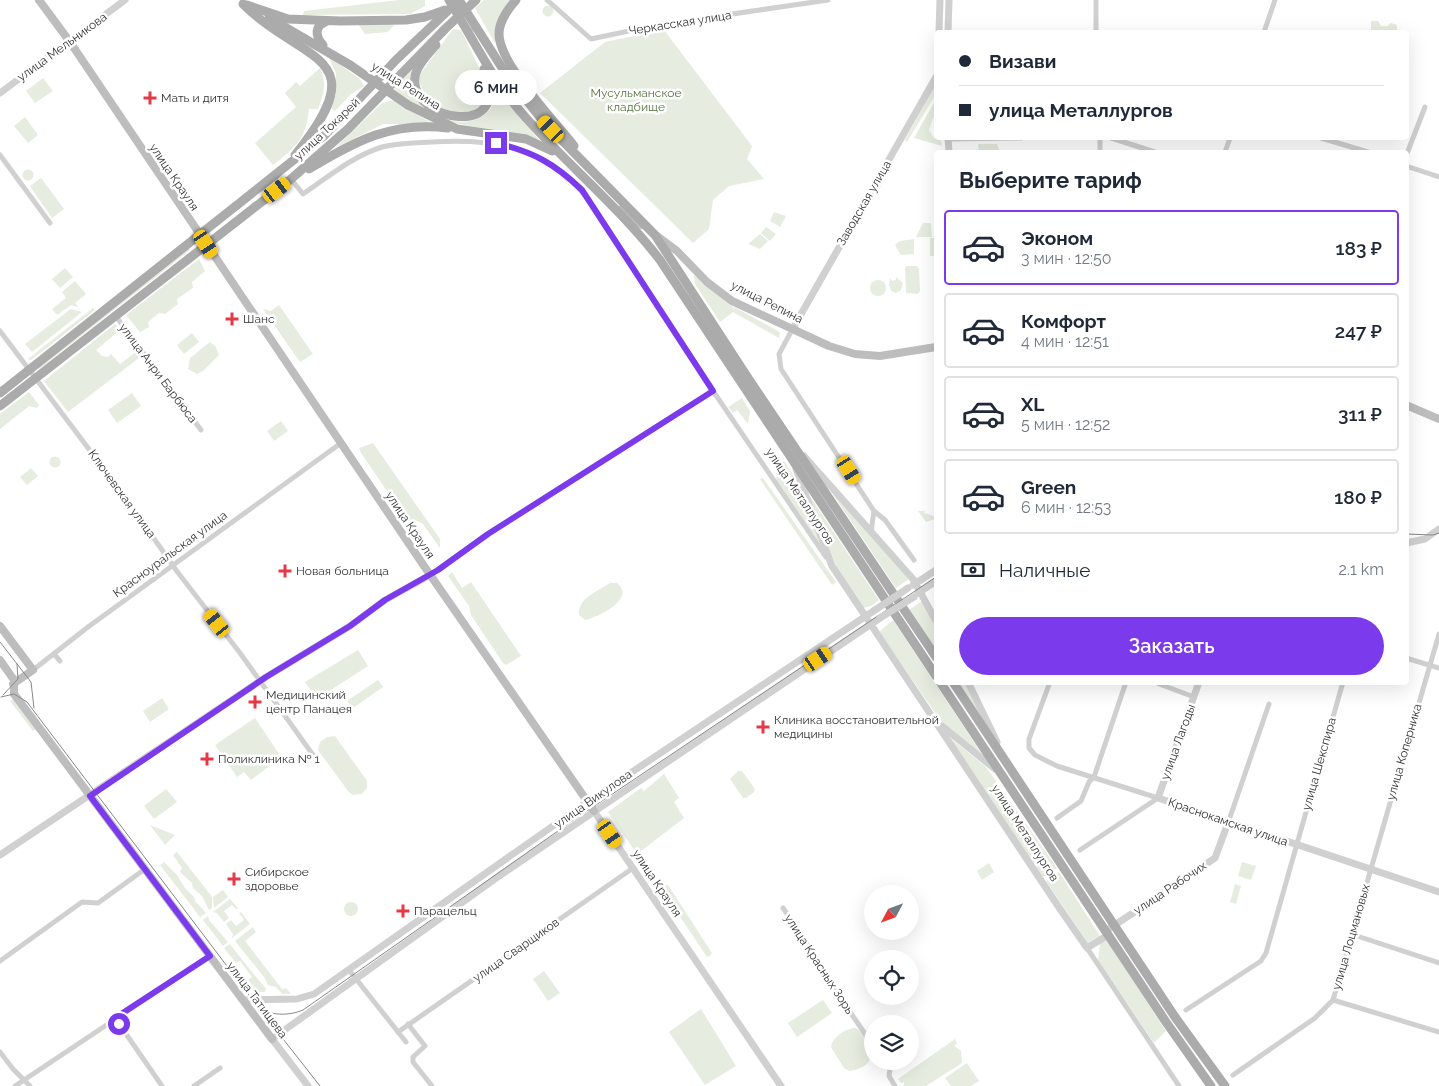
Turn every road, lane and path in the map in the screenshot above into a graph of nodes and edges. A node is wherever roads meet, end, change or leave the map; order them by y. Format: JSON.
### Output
{"nodes":[{"id":1,"x":39,"y":0,"type":"edge"},
{"id":2,"x":125,"y":0,"type":"edge"},
{"id":3,"x":516,"y":0,"type":"edge"},
{"id":4,"x":548,"y":0,"type":"edge"},
{"id":5,"x":828,"y":0,"type":"edge"},
{"id":6,"x":940,"y":0,"type":"edge"},
{"id":7,"x":949,"y":0,"type":"edge"},
{"id":8,"x":1096,"y":0,"type":"edge"},
{"id":9,"x":1275,"y":0,"type":"edge"},
{"id":10,"x":239,"y":2,"type":"edge"},
{"id":11,"x":455,"y":2,"type":"edge"},
{"id":12,"x":473,"y":2,"type":"edge"},
{"id":13,"x":332,"y":20,"type":"junction"},
{"id":14,"x":446,"y":28,"type":"junction"},
{"id":15,"x":472,"y":30,"type":"junction"},
{"id":16,"x":938,"y":30,"type":"edge"},
{"id":17,"x":948,"y":30,"type":"edge"},
{"id":18,"x":1096,"y":30,"type":"edge"},
{"id":19,"x":1265,"y":30,"type":"edge"},
{"id":20,"x":70,"y":42,"type":"junction"},
{"id":21,"x":326,"y":49,"type":"junction"},
{"id":22,"x":934,"y":81,"type":"edge"},
{"id":23,"x":0,"y":93,"type":"edge"},
{"id":24,"x":1426,"y":107,"type":"dead end"},
{"id":25,"x":457,"y":129,"type":"junction"},
{"id":26,"x":1117,"y":140,"type":"edge"},
{"id":27,"x":1328,"y":140,"type":"edge"},
{"id":28,"x":1149,"y":150,"type":"edge"},
{"id":29,"x":1361,"y":150,"type":"edge"},
{"id":30,"x":1408,"y":150,"type":"edge"},
{"id":31,"x":0,"y":156,"type":"edge"},
{"id":32,"x":581,"y":159,"type":"junction"},
{"id":33,"x":572,"y":166,"type":"junction"},
{"id":34,"x":1409,"y":167,"type":"edge"},
{"id":35,"x":278,"y":173,"type":"junction"},
{"id":36,"x":1439,"y":177,"type":"edge"},
{"id":37,"x":293,"y":178,"type":"junction"},
{"id":38,"x":613,"y":205,"type":"junction"},
{"id":39,"x":50,"y":223,"type":"dead end"},
{"id":40,"x":199,"y":233,"type":"junction"},
{"id":41,"x":655,"y":235,"type":"junction"},
{"id":42,"x":206,"y":244,"type":"junction"},
{"id":43,"x":115,"y":315,"type":"junction"},
{"id":44,"x":792,"y":330,"type":"junction"},
{"id":45,"x":0,"y":331,"type":"edge"},
{"id":46,"x":934,"y":347,"type":"edge"},
{"id":47,"x":30,"y":370,"type":"junction"},
{"id":48,"x":36,"y":378,"type":"junction"},
{"id":49,"x":713,"y":391,"type":"junction"},
{"id":50,"x":0,"y":394,"type":"edge"},
{"id":51,"x":0,"y":406,"type":"edge"},
{"id":52,"x":1409,"y":406,"type":"edge"},
{"id":53,"x":1439,"y":419,"type":"edge"},
{"id":54,"x":201,"y":430,"type":"dead end"},
{"id":55,"x":341,"y":443,"type":"junction"},
{"id":56,"x":796,"y":446,"type":"junction"},
{"id":57,"x":792,"y":459,"type":"junction"},
{"id":58,"x":874,"y":510,"type":"junction"},
{"id":59,"x":1439,"y":529,"type":"edge"},
{"id":60,"x":871,"y":532,"type":"junction"},
{"id":61,"x":1409,"y":542,"type":"edge"},
{"id":62,"x":914,"y":560,"type":"dead end"},
{"id":63,"x":173,"y":566,"type":"junction"},
{"id":64,"x":832,"y":566,"type":"junction"},
{"id":65,"x":934,"y":571,"type":"edge"},
{"id":66,"x":430,"y":575,"type":"junction"},
{"id":67,"x":934,"y":582,"type":"edge"},
{"id":68,"x":916,"y":583,"type":"junction"},
{"id":69,"x":921,"y":591,"type":"junction"},
{"id":70,"x":866,"y":616,"type":"junction"},
{"id":71,"x":934,"y":617,"type":"edge"},
{"id":72,"x":871,"y":624,"type":"junction"},
{"id":73,"x":0,"y":626,"type":"edge"},
{"id":74,"x":1439,"y":634,"type":"edge"},
{"id":75,"x":54,"y":654,"type":"junction"},
{"id":76,"x":934,"y":654,"type":"edge"},
{"id":77,"x":1409,"y":659,"type":"edge"},
{"id":78,"x":0,"y":660,"type":"edge"},
{"id":79,"x":60,"y":661,"type":"dead end"},
{"id":80,"x":1429,"y":665,"type":"junction"},
{"id":81,"x":1439,"y":668,"type":"edge"},
{"id":82,"x":33,"y":670,"type":"junction"},
{"id":83,"x":934,"y":673,"type":"edge"},
{"id":84,"x":261,"y":681,"type":"junction"},
{"id":85,"x":13,"y":684,"type":"junction"},
{"id":86,"x":942,"y":685,"type":"edge"},
{"id":87,"x":955,"y":685,"type":"edge"},
{"id":88,"x":969,"y":685,"type":"edge"},
{"id":89,"x":1049,"y":685,"type":"edge"},
{"id":90,"x":1125,"y":685,"type":"edge"},
{"id":91,"x":1162,"y":685,"type":"edge"},
{"id":92,"x":1198,"y":685,"type":"edge"},
{"id":93,"x":1342,"y":685,"type":"edge"},
{"id":94,"x":1194,"y":697,"type":"junction"},
{"id":95,"x":1269,"y":704,"type":"dead end"},
{"id":96,"x":937,"y":722,"type":"junction"},
{"id":97,"x":313,"y":755,"type":"dead end"},
{"id":98,"x":1006,"y":762,"type":"junction"},
{"id":99,"x":1002,"y":775,"type":"junction"},
{"id":100,"x":1094,"y":777,"type":"junction"},
{"id":101,"x":90,"y":796,"type":"junction"},
{"id":102,"x":1158,"y":798,"type":"junction"},
{"id":103,"x":587,"y":802,"type":"junction"},
{"id":104,"x":594,"y":811,"type":"junction"},
{"id":105,"x":1057,"y":818,"type":"dead end"},
{"id":106,"x":1228,"y":822,"type":"junction"},
{"id":107,"x":1297,"y":845,"type":"junction"},
{"id":108,"x":1080,"y":850,"type":"dead end"},
{"id":109,"x":0,"y":855,"type":"edge"},
{"id":110,"x":633,"y":868,"type":"junction"},
{"id":111,"x":1371,"y":869,"type":"junction"},
{"id":112,"x":145,"y":870,"type":"junction"},
{"id":113,"x":1439,"y":890,"type":"edge"},
{"id":114,"x":783,"y":908,"type":"dead end"},
{"id":115,"x":1114,"y":925,"type":"junction"},
{"id":116,"x":1107,"y":933,"type":"junction"},
{"id":117,"x":1351,"y":934,"type":"junction"},
{"id":118,"x":1087,"y":948,"type":"junction"},
{"id":119,"x":210,"y":956,"type":"junction"},
{"id":120,"x":0,"y":962,"type":"edge"},
{"id":121,"x":1439,"y":963,"type":"edge"},
{"id":122,"x":349,"y":970,"type":"junction"},
{"id":123,"x":354,"y":978,"type":"junction"},
{"id":124,"x":243,"y":1000,"type":"junction"},
{"id":125,"x":1332,"y":1000,"type":"junction"},
{"id":126,"x":1186,"y":1010,"type":"dead end"},
{"id":127,"x":115,"y":1018,"type":"junction"},
{"id":128,"x":408,"y":1024,"type":"junction"},
{"id":129,"x":398,"y":1032,"type":"junction"},
{"id":130,"x":864,"y":1032,"type":"edge"},
{"id":131,"x":1439,"y":1032,"type":"edge"},
{"id":132,"x":272,"y":1039,"type":"junction"},
{"id":133,"x":406,"y":1042,"type":"dead end"},
{"id":134,"x":0,"y":1052,"type":"edge"},
{"id":135,"x":220,"y":1068,"type":"dead end"},
{"id":136,"x":890,"y":1070,"type":"edge"},
{"id":137,"x":1232,"y":1075,"type":"dead end"},
{"id":138,"x":24,"y":1079,"type":"junction"},
{"id":139,"x":1224,"y":1084,"type":"edge"},
{"id":140,"x":1208,"y":1085,"type":"edge"},
{"id":141,"x":15,"y":1086,"type":"edge"},
{"id":142,"x":30,"y":1086,"type":"edge"},
{"id":143,"x":162,"y":1086,"type":"edge"},
{"id":144,"x":194,"y":1086,"type":"edge"},
{"id":145,"x":308,"y":1086,"type":"edge"},
{"id":146,"x":432,"y":1086,"type":"edge"},
{"id":147,"x":781,"y":1086,"type":"edge"},
{"id":148,"x":895,"y":1086,"type":"edge"},
{"id":149,"x":1179,"y":1086,"type":"edge"}],
"edges":[{"from":1,"to":20,"type":"main road","name":"улица Крауля"},
{"from":2,"to":20,"type":"street","name":"улица Мельникова"},
{"from":3,"to":32,"type":"main road"},
{"from":4,"to":5,"type":"street","name":"Черкасская улица"},
{"from":6,"to":16,"type":"street"},
{"from":7,"to":17,"type":"street"},
{"from":8,"to":18,"type":"street"},
{"from":9,"to":19,"type":"street"},
{"from":10,"to":13,"type":"main road"},
{"from":10,"to":21,"type":"main road","name":"улица Репина"},
{"from":10,"to":35,"type":"main road"},
{"from":11,"to":13,"type":"main road"},
{"from":11,"to":15,"type":"main road","bridge":true},
{"from":11,"to":35,"type":"main road","name":"улица Токарей"},
{"from":12,"to":14,"type":"main road","name":"улица Токарей"},
{"from":13,"to":21,"type":"main road"},
{"from":14,"to":15,"type":"main road"},
{"from":14,"to":37,"type":"main road","name":"улица Токарей"},
{"from":15,"to":32,"type":"main road","name":"улица Металлургов"},
{"from":15,"to":33,"type":"main road","name":"улица Металлургов"},
{"from":20,"to":23,"type":"street","name":"улица Мельникова"},
{"from":20,"to":40,"type":"main road","name":"улица Крауля"},
{"from":21,"to":25,"type":"main road","name":"улица Репина","bridge":true},
{"from":22,"to":44,"type":"street","name":"Заводская улица"},
{"from":24,"to":30,"type":"street"},
{"from":25,"to":33,"type":"main road","name":"улица Репина"},
{"from":25,"to":37,"type":"main road"},
{"from":26,"to":28,"type":"street"},
{"from":27,"to":29,"type":"street"},
{"from":31,"to":39,"type":"street"},
{"from":32,"to":41,"type":"main road","name":"улица Металлургов"},
{"from":33,"to":38,"type":"main road","name":"улица Металлургов"},
{"from":34,"to":36,"type":"street"},
{"from":35,"to":40,"type":"main road","name":"улица Токарей"},
{"from":37,"to":42,"type":"main road","name":"улица Токарей"},
{"from":37,"to":49,"type":"street","name":"улица Металлургов"},
{"from":38,"to":41,"type":"main road","name":"улица Репина"},
{"from":38,"to":57,"type":"main road","name":"улица Металлургов"},
{"from":40,"to":42,"type":"main road","name":"улица Крауля"},
{"from":40,"to":47,"type":"main road","name":"улица Токарей"},
{"from":41,"to":44,"type":"main road","name":"улица Репина"},
{"from":41,"to":56,"type":"main road","name":"улица Металлургов"},
{"from":42,"to":43,"type":"main road","name":"улица Токарей"},
{"from":42,"to":55,"type":"main road","name":"улица Крауля"},
{"from":43,"to":48,"type":"main road","name":"улица Токарей"},
{"from":43,"to":54,"type":"street","name":"улица Анри Барбюса"},
{"from":44,"to":46,"type":"main road","name":"улица Репина"},
{"from":44,"to":58,"type":"street"},
{"from":45,"to":47,"type":"street","name":"Ключевская улица"},
{"from":47,"to":48,"type":"street","name":"Ключевская улица"},
{"from":47,"to":50,"type":"main road","name":"улица Токарей"},
{"from":48,"to":51,"type":"main road","name":"улица Токарей"},
{"from":48,"to":63,"type":"street","name":"Ключевская улица"},
{"from":49,"to":64,"type":"street","name":"улица Металлургов"},
{"from":49,"to":66,"type":"street"},
{"from":52,"to":53,"type":"main road"},
{"from":55,"to":63,"type":"street","name":"Красноуральская улица"},
{"from":55,"to":66,"type":"main road","name":"улица Крауля"},
{"from":56,"to":60,"type":"street"},
{"from":56,"to":76,"type":"main road","name":"улица Металлургов"},
{"from":57,"to":64,"type":"street"},
{"from":57,"to":83,"type":"main road","name":"улица Металлургов"},
{"from":58,"to":60,"type":"street"},
{"from":58,"to":62,"type":"street"},
{"from":59,"to":61,"type":"street"},
{"from":60,"to":68,"type":"street"},
{"from":63,"to":75,"type":"street","name":"Красноуральская улица"},
{"from":63,"to":84,"type":"street","name":"Ключевская улица"},
{"from":64,"to":70,"type":"street","name":"улица Металлургов"},
{"from":65,"to":68,"type":"street","name":"улица Викулова"},
{"from":66,"to":84,"type":"street"},
{"from":66,"to":103,"type":"main road","name":"улица Крауля"},
{"from":67,"to":69,"type":"street","name":"улица Викулова"},
{"from":68,"to":69,"type":"street"},
{"from":68,"to":70,"type":"street","name":"улица Викулова","bridge":true},
{"from":69,"to":71,"type":"street"},
{"from":69,"to":72,"type":"street","name":"улица Викулова","bridge":true},
{"from":70,"to":72,"type":"street","name":"улица Металлургов"},
{"from":70,"to":103,"type":"street","name":"улица Викулова"},
{"from":72,"to":96,"type":"street","name":"улица Металлургов"},
{"from":72,"to":104,"type":"street","name":"улица Викулова"},
{"from":73,"to":82,"type":"main road"},
{"from":74,"to":80,"type":"street","name":"улица Коперника"},
{"from":75,"to":79,"type":"street"},
{"from":75,"to":82,"type":"street","name":"Красноуральская улица"},
{"from":77,"to":80,"type":"street"},
{"from":78,"to":85,"type":"main road","name":"улица Татищева"},
{"from":80,"to":81,"type":"street"},
{"from":80,"to":111,"type":"street","name":"улица Коперника"},
{"from":82,"to":85,"type":"main road","name":"Красноуральская улица"},
{"from":84,"to":97,"type":"street","name":"Ключевская улица"},
{"from":84,"to":101,"type":"street"},
{"from":85,"to":101,"type":"main road","name":"улица Татищева"},
{"from":86,"to":99,"type":"main road","name":"улица Металлургов"},
{"from":87,"to":98,"type":"main road","name":"улица Металлургов"},
{"from":88,"to":98,"type":"street"},
{"from":89,"to":100,"type":"street","name":"Краснокамская улица"},
{"from":90,"to":100,"type":"street"},
{"from":91,"to":94,"type":"street"},
{"from":92,"to":94,"type":"street","name":"улица Лагоды"},
{"from":93,"to":107,"type":"street","name":"улица Шекспира"},
{"from":94,"to":102,"type":"street","name":"улица Лагоды"},
{"from":95,"to":106,"type":"street","name":"улица Рабочих"},
{"from":96,"to":99,"type":"street"},
{"from":96,"to":118,"type":"street","name":"улица Металлургов"},
{"from":98,"to":115,"type":"main road","name":"улица Металлургов"},
{"from":99,"to":116,"type":"main road","name":"улица Металлургов"},
{"from":100,"to":102,"type":"street","name":"Краснокамская улица"},
{"from":100,"to":105,"type":"street"},
{"from":101,"to":109,"type":"street"},
{"from":101,"to":112,"type":"main road","name":"улица Татищева"},
{"from":102,"to":106,"type":"street","name":"Краснокамская улица"},
{"from":102,"to":108,"type":"street"},
{"from":103,"to":104,"type":"main road","name":"улица Крауля"},
{"from":103,"to":122,"type":"street","name":"улица Викулова"},
{"from":104,"to":110,"type":"street","name":"улица Крауля"},
{"from":104,"to":123,"type":"street","name":"улица Викулова"},
{"from":106,"to":107,"type":"street","name":"Краснокамская улица"},
{"from":106,"to":115,"type":"street","name":"улица Рабочих"},
{"from":107,"to":111,"type":"street","name":"Краснокамская улица"},
{"from":107,"to":126,"type":"street","name":"улица Шекспира"},
{"from":110,"to":128,"type":"street","name":"улица Сварщиков"},
{"from":110,"to":147,"type":"street","name":"улица Крауля"},
{"from":111,"to":113,"type":"street","name":"Краснокамская улица"},
{"from":111,"to":117,"type":"street","name":"улица Лоцмановых"},
{"from":112,"to":119,"type":"main road","name":"улица Татищева"},
{"from":112,"to":120,"type":"street"},
{"from":114,"to":130,"type":"street","name":"улица Красных Зорь"},
{"from":115,"to":116,"type":"street","name":"улица Рабочих"},
{"from":115,"to":139,"type":"main road","name":"улица Металлургов"},
{"from":116,"to":118,"type":"street","name":"улица Рабочих"},
{"from":116,"to":140,"type":"main road","name":"улица Металлургов"},
{"from":117,"to":121,"type":"street"},
{"from":117,"to":125,"type":"street","name":"улица Лоцмановых"},
{"from":118,"to":149,"type":"street","name":"улица Металлургов"},
{"from":119,"to":124,"type":"main road","name":"улица Татищева"},
{"from":119,"to":127,"type":"street"},
{"from":122,"to":123,"type":"street"},
{"from":122,"to":124,"type":"street","name":"улица Викулова"},
{"from":123,"to":129,"type":"street"},
{"from":123,"to":132,"type":"street","name":"улица Викулова"},
{"from":124,"to":132,"type":"main road","name":"улица Татищева"},
{"from":125,"to":131,"type":"street"},
{"from":125,"to":137,"type":"street","name":"улица Лоцмановых"},
{"from":127,"to":138,"type":"street"},
{"from":127,"to":143,"type":"street"},
{"from":128,"to":129,"type":"street","name":"улица Сварщиков"},
{"from":128,"to":146,"type":"street"},
{"from":129,"to":133,"type":"street"},
{"from":132,"to":145,"type":"street","name":"улица Татищева"},
{"from":134,"to":138,"type":"street"},
{"from":135,"to":144,"type":"street"},
{"from":136,"to":148,"type":"street"},
{"from":138,"to":141,"type":"street"},
{"from":138,"to":142,"type":"street"}]}
